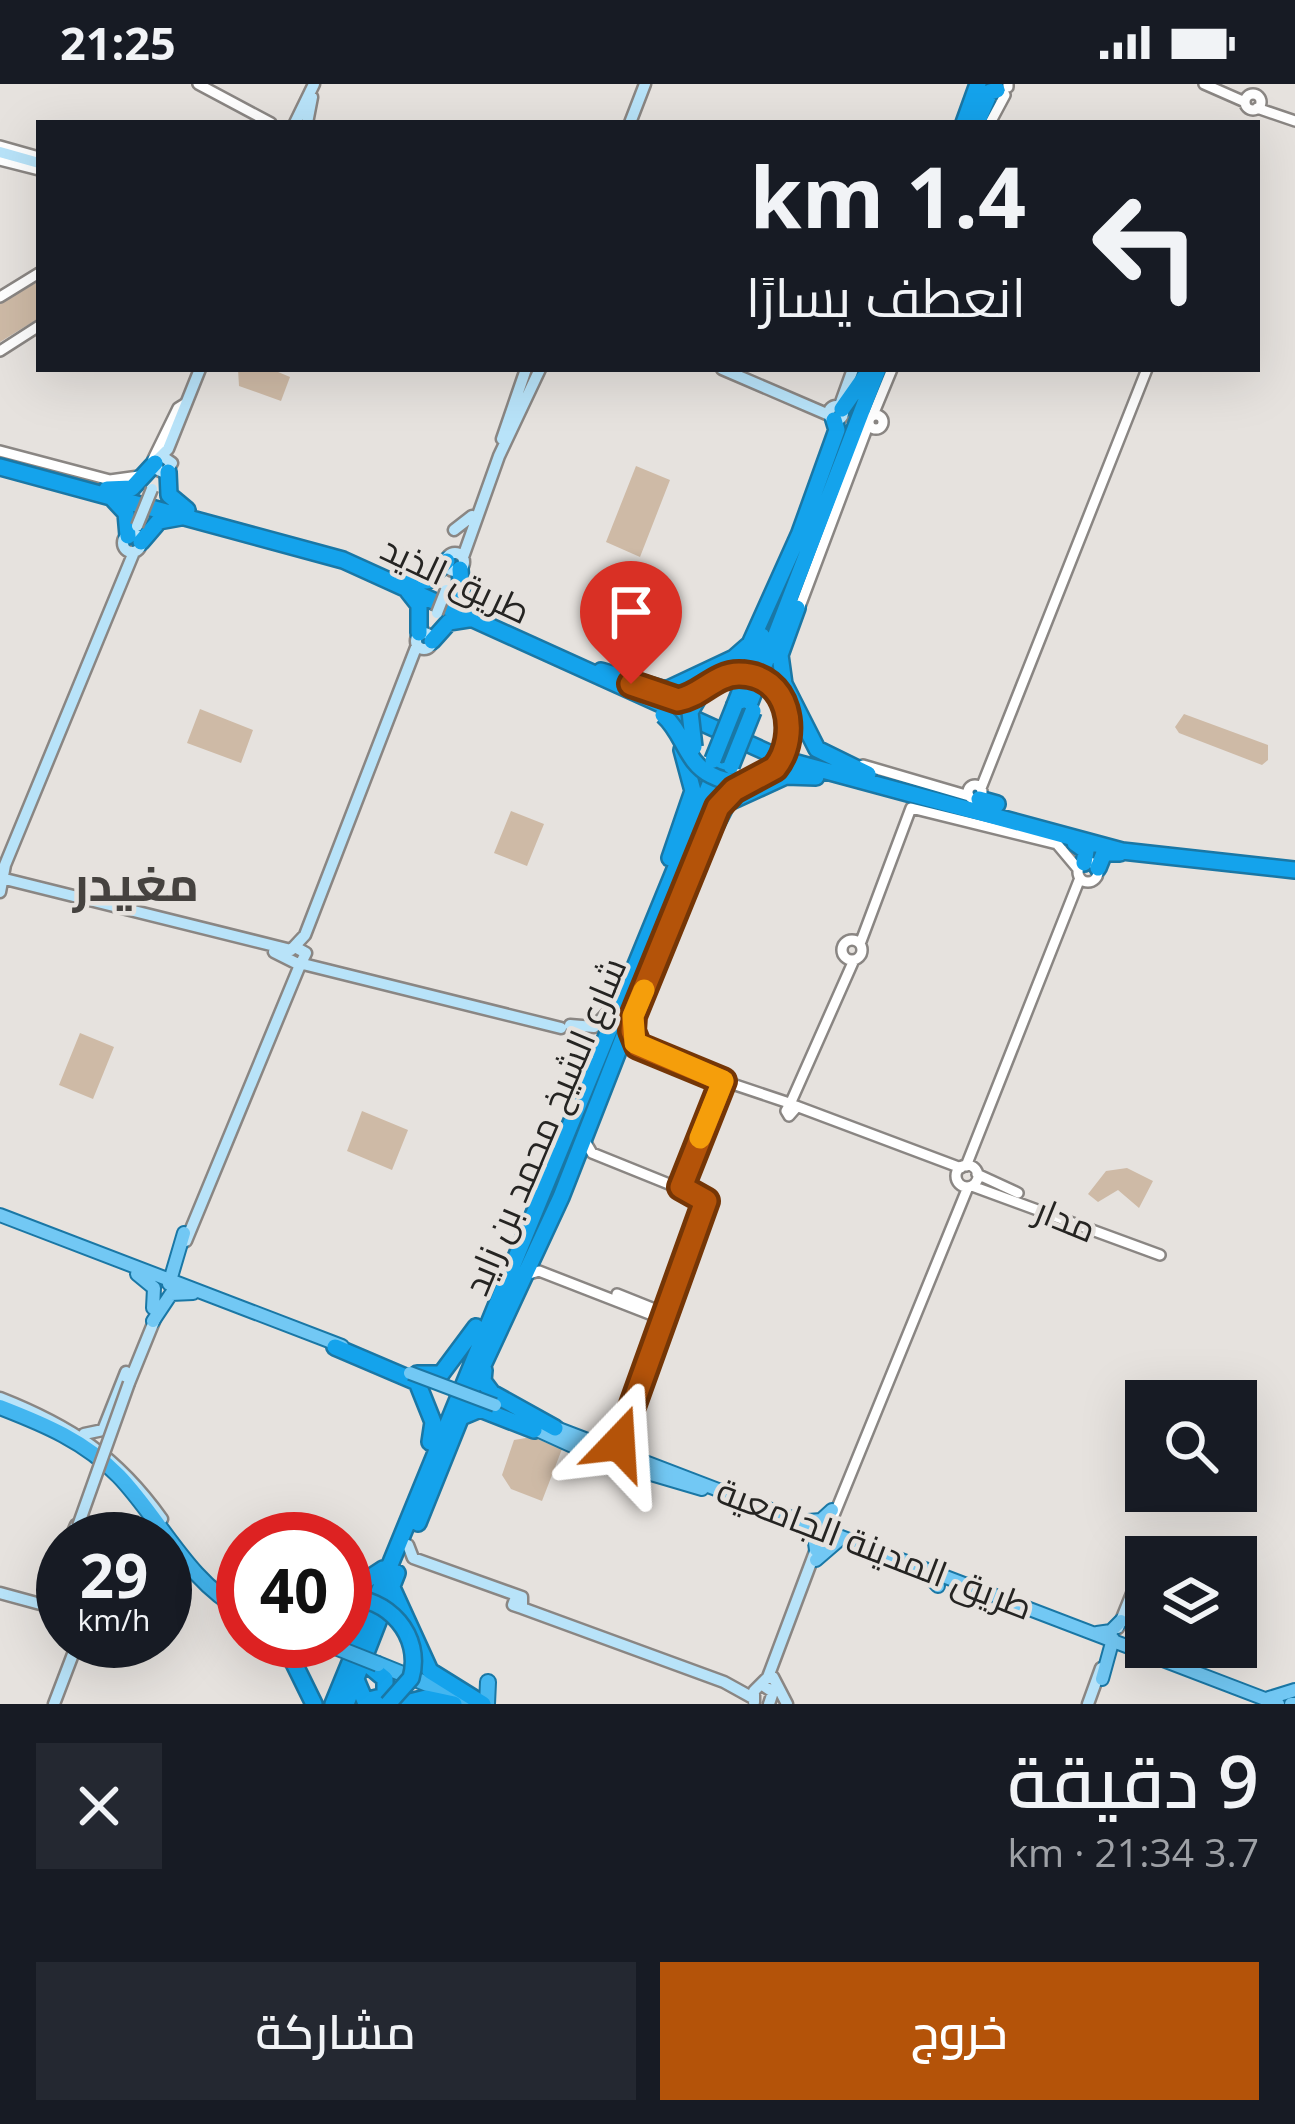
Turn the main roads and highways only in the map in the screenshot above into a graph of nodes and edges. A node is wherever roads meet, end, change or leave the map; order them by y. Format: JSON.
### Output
{"nodes":[{"id":1,"x":316,"y":84,"type":"edge"},
{"id":2,"x":647,"y":84,"type":"edge"},
{"id":3,"x":995,"y":88,"type":"edge"},
{"id":4,"x":310,"y":99,"type":"junction"},
{"id":5,"x":298,"y":120,"type":"edge"},
{"id":6,"x":307,"y":120,"type":"edge"},
{"id":7,"x":633,"y":120,"type":"edge"},
{"id":8,"x":973,"y":120,"type":"edge"},
{"id":9,"x":1,"y":153,"type":"edge"},
{"id":10,"x":36,"y":164,"type":"edge"},
{"id":11,"x":200,"y":372,"type":"edge"},
{"id":12,"x":525,"y":372,"type":"edge"},
{"id":13,"x":539,"y":372,"type":"edge"},
{"id":14,"x":730,"y":372,"type":"edge"},
{"id":15,"x":738,"y":372,"type":"edge"},
{"id":16,"x":873,"y":372,"type":"edge"},
{"id":17,"x":873,"y":372,"type":"edge"},
{"id":18,"x":798,"y":398,"type":"junction"},
{"id":19,"x":853,"y":415,"type":"junction"},
{"id":20,"x":179,"y":423,"type":"junction"},
{"id":21,"x":0,"y":465,"type":"edge"},
{"id":22,"x":163,"y":465,"type":"junction"},
{"id":23,"x":95,"y":490,"type":"junction"},
{"id":24,"x":836,"y":491,"type":"junction"},
{"id":25,"x":475,"y":518,"type":"junction"},
{"id":26,"x":232,"y":525,"type":"junction"},
{"id":27,"x":799,"y":535,"type":"junction"},
{"id":28,"x":134,"y":538,"type":"junction"},
{"id":29,"x":319,"y":547,"type":"junction"},
{"id":30,"x":455,"y":554,"type":"junction"},
{"id":31,"x":811,"y":559,"type":"junction"},
{"id":32,"x":391,"y":578,"type":"junction"},
{"id":33,"x":769,"y":617,"type":"junction"},
{"id":34,"x":490,"y":626,"type":"junction"},
{"id":35,"x":781,"y":637,"type":"junction"},
{"id":36,"x":424,"y":639,"type":"junction"},
{"id":37,"x":571,"y":665,"type":"junction"},
{"id":38,"x":610,"y":674,"type":"junction"},
{"id":39,"x":785,"y":705,"type":"junction"},
{"id":40,"x":744,"y":708,"type":"junction"},
{"id":41,"x":381,"y":746,"type":"junction"},
{"id":42,"x":722,"y":763,"type":"junction"},
{"id":43,"x":865,"y":780,"type":"junction"},
{"id":44,"x":933,"y":798,"type":"junction"},
{"id":45,"x":692,"y":812,"type":"junction"},
{"id":46,"x":993,"y":816,"type":"junction"},
{"id":47,"x":701,"y":841,"type":"junction"},
{"id":48,"x":1135,"y":853,"type":"junction"},
{"id":49,"x":1295,"y":868,"type":"edge"},
{"id":50,"x":2,"y":876,"type":"edge"},
{"id":51,"x":21,"y":889,"type":"junction"},
{"id":52,"x":658,"y":896,"type":"junction"},
{"id":53,"x":677,"y":902,"type":"junction"},
{"id":54,"x":310,"y":925,"type":"junction"},
{"id":55,"x":270,"y":950,"type":"junction"},
{"id":56,"x":297,"y":956,"type":"junction"},
{"id":57,"x":324,"y":963,"type":"junction"},
{"id":58,"x":625,"y":978,"type":"junction"},
{"id":59,"x":287,"y":982,"type":"junction"},
{"id":60,"x":624,"y":1013,"type":"junction"},
{"id":61,"x":589,"y":1033,"type":"junction"},
{"id":62,"x":264,"y":1041,"type":"junction"},
{"id":63,"x":604,"y":1044,"type":"junction"},
{"id":64,"x":591,"y":1060,"type":"junction"},
{"id":65,"x":608,"y":1078,"type":"junction"},
{"id":66,"x":562,"y":1153,"type":"junction"},
{"id":67,"x":214,"y":1160,"type":"junction"},
{"id":68,"x":212,"y":1174,"type":"junction"},
{"id":69,"x":0,"y":1217,"type":"edge"},
{"id":70,"x":528,"y":1220,"type":"junction"},
{"id":71,"x":184,"y":1233,"type":"junction"},
{"id":72,"x":176,"y":1256,"type":"junction"},
{"id":73,"x":509,"y":1260,"type":"junction"},
{"id":74,"x":138,"y":1270,"type":"junction"},
{"id":75,"x":164,"y":1288,"type":"junction"},
{"id":76,"x":200,"y":1292,"type":"junction"},
{"id":77,"x":502,"y":1308,"type":"junction"},
{"id":78,"x":142,"y":1344,"type":"junction"},
{"id":79,"x":335,"y":1347,"type":"junction"},
{"id":80,"x":492,"y":1347,"type":"junction"},
{"id":81,"x":410,"y":1374,"type":"junction"},
{"id":82,"x":477,"y":1378,"type":"junction"},
{"id":83,"x":638,"y":1380,"type":"road end"},
{"id":84,"x":6,"y":1406,"type":"edge"},
{"id":85,"x":494,"y":1407,"type":"junction"},
{"id":86,"x":459,"y":1419,"type":"junction"},
{"id":87,"x":55,"y":1428,"type":"junction"},
{"id":88,"x":555,"y":1428,"type":"junction"},
{"id":89,"x":534,"y":1430,"type":"junction"},
{"id":90,"x":76,"y":1431,"type":"junction"},
{"id":91,"x":566,"y":1444,"type":"junction"},
{"id":92,"x":597,"y":1446,"type":"junction"},
{"id":93,"x":115,"y":1461,"type":"junction"},
{"id":94,"x":626,"y":1462,"type":"junction"},
{"id":95,"x":437,"y":1474,"type":"junction"},
{"id":96,"x":416,"y":1487,"type":"junction"},
{"id":97,"x":420,"y":1505,"type":"junction"},
{"id":98,"x":82,"y":1512,"type":"edge"},
{"id":99,"x":146,"y":1512,"type":"edge"},
{"id":100,"x":149,"y":1512,"type":"edge"},
{"id":101,"x":151,"y":1512,"type":"edge"},
{"id":102,"x":801,"y":1524,"type":"junction"},
{"id":103,"x":829,"y":1534,"type":"junction"},
{"id":104,"x":408,"y":1545,"type":"junction"},
{"id":105,"x":816,"y":1555,"type":"junction"},
{"id":106,"x":192,"y":1561,"type":"edge"},
{"id":107,"x":372,"y":1563,"type":"edge"},
{"id":108,"x":427,"y":1566,"type":"junction"},
{"id":109,"x":372,"y":1573,"type":"edge"},
{"id":110,"x":926,"y":1573,"type":"junction"},
{"id":111,"x":372,"y":1580,"type":"edge"},
{"id":112,"x":372,"y":1583,"type":"edge"},
{"id":113,"x":216,"y":1584,"type":"edge"},
{"id":114,"x":938,"y":1586,"type":"dead end"},
{"id":115,"x":372,"y":1590,"type":"edge"},
{"id":116,"x":976,"y":1592,"type":"junction"},
{"id":117,"x":0,"y":1593,"type":"edge"},
{"id":118,"x":958,"y":1594,"type":"dead end"},
{"id":119,"x":372,"y":1595,"type":"edge"},
{"id":120,"x":36,"y":1607,"type":"edge"},
{"id":121,"x":1125,"y":1617,"type":"edge"},
{"id":122,"x":1125,"y":1617,"type":"edge"},
{"id":123,"x":1052,"y":1622,"type":"junction"},
{"id":124,"x":1123,"y":1622,"type":"junction"},
{"id":125,"x":1036,"y":1624,"type":"dead end"},
{"id":126,"x":1125,"y":1638,"type":"edge"},
{"id":127,"x":1110,"y":1645,"type":"junction"},
{"id":128,"x":1125,"y":1649,"type":"edge"},
{"id":129,"x":1125,"y":1653,"type":"edge"},
{"id":130,"x":68,"y":1668,"type":"edge"},
{"id":131,"x":301,"y":1668,"type":"edge"},
{"id":132,"x":303,"y":1668,"type":"edge"},
{"id":133,"x":331,"y":1668,"type":"edge"},
{"id":134,"x":371,"y":1668,"type":"junction"},
{"id":135,"x":1178,"y":1668,"type":"edge"},
{"id":136,"x":1102,"y":1679,"type":"joint"},
{"id":137,"x":488,"y":1682,"type":"dead end"},
{"id":138,"x":1295,"y":1690,"type":"edge"},
{"id":139,"x":762,"y":1695,"type":"edge"},
{"id":140,"x":1263,"y":1702,"type":"edge"},
{"id":141,"x":54,"y":1704,"type":"edge"},
{"id":142,"x":330,"y":1704,"type":"edge"},
{"id":143,"x":388,"y":1704,"type":"edge"},
{"id":144,"x":402,"y":1704,"type":"edge"},
{"id":145,"x":415,"y":1704,"type":"edge"},
{"id":146,"x":446,"y":1704,"type":"edge"},
{"id":147,"x":465,"y":1704,"type":"edge"},
{"id":148,"x":482,"y":1704,"type":"edge"},
{"id":149,"x":786,"y":1704,"type":"edge"},
{"id":150,"x":1090,"y":1704,"type":"edge"},
{"id":151,"x":1278,"y":1704,"type":"edge"}],
"edges":[{"from":1,"to":4,"type":"main road"},
{"from":2,"to":7,"type":"main road"},
{"from":3,"to":8,"type":"highway"},
{"from":4,"to":5,"type":"main road"},
{"from":4,"to":6,"type":"main road"},
{"from":9,"to":10,"type":"main road"},
{"from":11,"to":20,"type":"main road"},
{"from":12,"to":25,"type":"main road"},
{"from":13,"to":25,"type":"main road"},
{"from":14,"to":18,"type":"main road"},
{"from":15,"to":18,"type":"main road"},
{"from":16,"to":19,"type":"highway","name":"شارع الشيخ محمد بن زايد"},
{"from":17,"to":24,"type":"highway"},
{"from":18,"to":19,"type":"main road"},
{"from":19,"to":24,"type":"highway"},
{"from":19,"to":27,"type":"highway"},
{"from":19,"to":40,"type":"highway","name":"شارع الشيخ محمد بن زايد"},
{"from":20,"to":22,"type":"main road"},
{"from":20,"to":22,"type":"main road"},
{"from":21,"to":23,"type":"highway","name":"طريق الذيد"},
{"from":22,"to":23,"type":"highway"},
{"from":22,"to":26,"type":"highway"},
{"from":22,"to":28,"type":"main road","bridge":true},
{"from":23,"to":26,"type":"highway","name":"طريق الذيد"},
{"from":23,"to":28,"type":"highway"},
{"from":24,"to":31,"type":"highway"},
{"from":25,"to":30,"type":"main road"},
{"from":25,"to":30,"type":"main road"},
{"from":26,"to":28,"type":"highway"},
{"from":26,"to":29,"type":"highway","name":"طريق الذيد"},
{"from":26,"to":29,"type":"highway"},
{"from":26,"to":32,"type":"highway","name":"طريق الذيد"},
{"from":27,"to":33,"type":"highway"},
{"from":27,"to":38,"type":"highway"},
{"from":28,"to":50,"type":"main road"},
{"from":29,"to":32,"type":"highway","name":"طريق الذيد"},
{"from":30,"to":32,"type":"highway"},
{"from":30,"to":34,"type":"highway"},
{"from":30,"to":36,"type":"main road","bridge":true},
{"from":31,"to":35,"type":"highway"},
{"from":31,"to":43,"type":"highway"},
{"from":32,"to":34,"type":"highway","name":"طريق الذيد"},
{"from":32,"to":36,"type":"highway"},
{"from":33,"to":40,"type":"highway"},
{"from":33,"to":43,"type":"highway","bridge":true},
{"from":34,"to":36,"type":"highway"},
{"from":34,"to":37,"type":"highway"},
{"from":34,"to":44,"type":"highway","name":"طريق الذيد"},
{"from":35,"to":39,"type":"highway"},
{"from":35,"to":40,"type":"highway"},
{"from":36,"to":41,"type":"main road"},
{"from":36,"to":41,"type":"main road"},
{"from":37,"to":38,"type":"highway"},
{"from":37,"to":39,"type":"highway","bridge":true},
{"from":37,"to":44,"type":"highway","name":"طريق الذيد"},
{"from":37,"to":52,"type":"highway"},
{"from":38,"to":47,"type":"highway","bridge":true},
{"from":39,"to":43,"type":"highway"},
{"from":39,"to":45,"type":"highway","bridge":true},
{"from":40,"to":42,"type":"highway","name":"شارع الشيخ محمد بن زايد","bridge":true},
{"from":41,"to":54,"type":"main road"},
{"from":42,"to":45,"type":"highway"},
{"from":42,"to":47,"type":"highway"},
{"from":42,"to":60,"type":"highway","name":"شارع الشيخ محمد بن زايد"},
{"from":42,"to":63,"type":"highway","name":"شارع الشيخ محمد بن زايد"},
{"from":43,"to":44,"type":"highway"},
{"from":43,"to":53,"type":"highway"},
{"from":44,"to":46,"type":"highway","name":"طريق الذيد"},
{"from":44,"to":49,"type":"highway","name":"طريق الذيد"},
{"from":45,"to":52,"type":"highway"},
{"from":46,"to":48,"type":"highway","name":"طريق الذيد"},
{"from":46,"to":48,"type":"highway"},
{"from":47,"to":53,"type":"highway"},
{"from":48,"to":49,"type":"highway","name":"طريق الذيد"},
{"from":50,"to":51,"type":"main road"},
{"from":50,"to":51,"type":"main road"},
{"from":51,"to":55,"type":"main road"},
{"from":52,"to":58,"type":"highway"},
{"from":53,"to":60,"type":"highway"},
{"from":54,"to":55,"type":"main road"},
{"from":54,"to":56,"type":"main road"},
{"from":54,"to":57,"type":"main road"},
{"from":55,"to":56,"type":"main road"},
{"from":55,"to":59,"type":"main road"},
{"from":56,"to":57,"type":"main road"},
{"from":56,"to":59,"type":"main road"},
{"from":57,"to":59,"type":"main road"},
{"from":57,"to":61,"type":"main road"},
{"from":58,"to":60,"type":"highway"},
{"from":58,"to":63,"type":"highway"},
{"from":59,"to":62,"type":"main road"},
{"from":60,"to":61,"type":"main road"},
{"from":60,"to":64,"type":"highway"},
{"from":60,"to":65,"type":"highway"},
{"from":60,"to":65,"type":"highway"},
{"from":60,"to":77,"type":"highway","name":"شارع الشيخ محمد بن زايد"},
{"from":61,"to":64,"type":"main road"},
{"from":62,"to":67,"type":"main road"},
{"from":62,"to":68,"type":"main road"},
{"from":63,"to":66,"type":"highway","name":"شارع الشيخ محمد بن زايد"},
{"from":64,"to":70,"type":"highway"},
{"from":65,"to":80,"type":"highway"},
{"from":66,"to":70,"type":"highway"},
{"from":66,"to":107,"type":"highway","name":"شارع الشيخ محمد بن زايد"},
{"from":67,"to":68,"type":"main road"},
{"from":67,"to":71,"type":"main road"},
{"from":68,"to":72,"type":"main road"},
{"from":69,"to":74,"type":"main road","name":"طريق المدينة الجامعية"},
{"from":70,"to":73,"type":"highway"},
{"from":71,"to":72,"type":"main road"},
{"from":71,"to":75,"type":"main road"},
{"from":72,"to":74,"type":"main road"},
{"from":72,"to":75,"type":"main road"},
{"from":72,"to":76,"type":"main road"},
{"from":73,"to":81,"type":"highway"},
{"from":73,"to":96,"type":"highway"},
{"from":74,"to":75,"type":"main road","name":"طريق المدينة الجامعية"},
{"from":74,"to":75,"type":"main road"},
{"from":75,"to":76,"type":"main road","name":"طريق المدينة الجامعية"},
{"from":75,"to":76,"type":"main road"},
{"from":75,"to":78,"type":"main road"},
{"from":76,"to":79,"type":"main road","name":"طريق المدينة الجامعية"},
{"from":76,"to":81,"type":"main road","name":"طريق المدينة الجامعية"},
{"from":77,"to":82,"type":"highway"},
{"from":77,"to":97,"type":"highway","name":"شارع الشيخ محمد بن زايد"},
{"from":78,"to":90,"type":"main road"},
{"from":78,"to":93,"type":"main road"},
{"from":78,"to":98,"type":"main road","bridge":true},
{"from":79,"to":81,"type":"main road","name":"طريق المدينة الجامعية"},
{"from":79,"to":96,"type":"highway"},
{"from":80,"to":82,"type":"highway"},
{"from":80,"to":88,"type":"highway"},
{"from":81,"to":85,"type":"main road","name":"طريق المدينة الجامعية","bridge":true},
{"from":82,"to":86,"type":"highway"},
{"from":83,"to":94,"type":"main road","bridge":true},
{"from":84,"to":87,"type":"highway"},
{"from":84,"to":87,"type":"highway"},
{"from":84,"to":90,"type":"main road"},
{"from":84,"to":99,"type":"highway"},
{"from":85,"to":88,"type":"main road","name":"طريق المدينة الجامعية"},
{"from":85,"to":89,"type":"main road"},
{"from":85,"to":92,"type":"main road","name":"طريق المدينة الجامعية"},
{"from":86,"to":89,"type":"highway"},
{"from":86,"to":95,"type":"highway"},
{"from":87,"to":100,"type":"highway"},
{"from":88,"to":92,"type":"main road","name":"طريق المدينة الجامعية"},
{"from":89,"to":91,"type":"main road"},
{"from":90,"to":93,"type":"main road"},
{"from":91,"to":92,"type":"main road"},
{"from":91,"to":94,"type":"main road"},
{"from":92,"to":94,"type":"main road","name":"طريق المدينة الجامعية"},
{"from":93,"to":101,"type":"main road"},
{"from":94,"to":102,"type":"main road","name":"طريق المدينة الجامعية"},
{"from":94,"to":102,"type":"main road","name":"طريق المدينة الجامعية"},
{"from":95,"to":97,"type":"highway"},
{"from":95,"to":104,"type":"highway"},
{"from":96,"to":109,"type":"highway"},
{"from":97,"to":142,"type":"highway","name":"شارع الشيخ محمد بن زايد"},
{"from":102,"to":103,"type":"main road","name":"طريق المدينة الجامعية"},
{"from":102,"to":103,"type":"main road"},
{"from":102,"to":105,"type":"main road"},
{"from":103,"to":105,"type":"main road"},
{"from":103,"to":110,"type":"main road","name":"طريق المدينة الجامعية"},
{"from":103,"to":127,"type":"main road","name":"طريق المدينة الجامعية"},
{"from":104,"to":108,"type":"main road"},
{"from":104,"to":111,"type":"highway"},
{"from":105,"to":139,"type":"main road"},
{"from":106,"to":113,"type":"highway"},
{"from":108,"to":112,"type":"main road"},
{"from":108,"to":139,"type":"main road"},
{"from":110,"to":114,"type":"main road"},
{"from":110,"to":116,"type":"main road","name":"طريق المدينة الجامعية"},
{"from":115,"to":148,"type":"highway"},
{"from":116,"to":118,"type":"main road"},
{"from":116,"to":123,"type":"main road","name":"طريق المدينة الجامعية"},
{"from":117,"to":120,"type":"main road"},
{"from":119,"to":143,"type":"highway","bridge":true},
{"from":121,"to":124,"type":"main road"},
{"from":122,"to":124,"type":"main road"},
{"from":123,"to":125,"type":"main road"},
{"from":123,"to":127,"type":"main road","name":"طريق المدينة الجامعية"},
{"from":124,"to":126,"type":"main road"},
{"from":124,"to":127,"type":"main road"},
{"from":124,"to":127,"type":"main road"},
{"from":127,"to":128,"type":"main road"},
{"from":127,"to":129,"type":"main road"},
{"from":127,"to":136,"type":"main road"},
{"from":127,"to":150,"type":"main road"},
{"from":130,"to":141,"type":"main road"},
{"from":131,"to":142,"type":"highway"},
{"from":132,"to":142,"type":"highway"},
{"from":133,"to":142,"type":"highway","name":"شارع الشيخ محمد بن زايد"},
{"from":134,"to":142,"type":"highway"},
{"from":134,"to":147,"type":"highway"},
{"from":134,"to":148,"type":"highway"},
{"from":135,"to":140,"type":"main road"},
{"from":136,"to":150,"type":"main road"},
{"from":137,"to":148,"type":"highway"},
{"from":138,"to":140,"type":"main road"},
{"from":139,"to":149,"type":"main road"},
{"from":140,"to":151,"type":"main road"},
{"from":144,"to":146,"type":"highway"},
{"from":145,"to":146,"type":"highway"}]}
